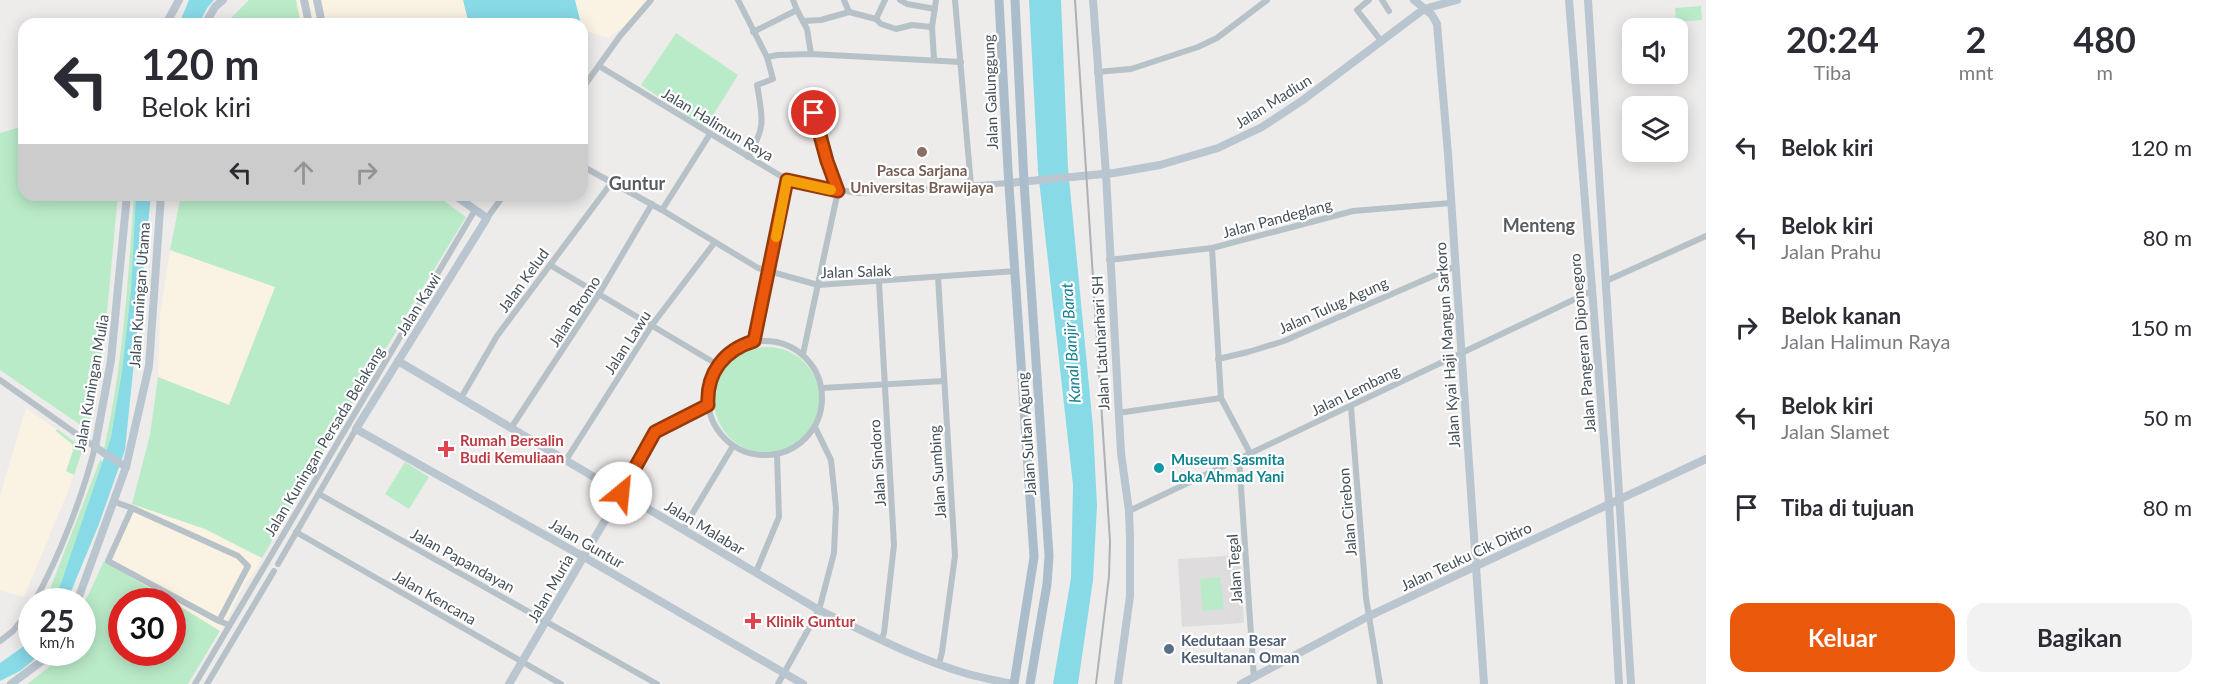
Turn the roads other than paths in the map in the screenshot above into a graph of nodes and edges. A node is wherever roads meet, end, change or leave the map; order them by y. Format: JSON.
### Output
{"nodes":[{"id":1,"x":179,"y":0,"type":"edge"},
{"id":2,"x":223,"y":0,"type":"edge"},
{"id":3,"x":304,"y":0,"type":"edge"},
{"id":4,"x":318,"y":0,"type":"edge"},
{"id":5,"x":651,"y":0,"type":"edge"},
{"id":6,"x":738,"y":0,"type":"edge"},
{"id":7,"x":793,"y":0,"type":"edge"},
{"id":8,"x":844,"y":0,"type":"edge"},
{"id":9,"x":885,"y":0,"type":"edge"},
{"id":10,"x":900,"y":0,"type":"edge"},
{"id":11,"x":936,"y":0,"type":"edge"},
{"id":12,"x":955,"y":0,"type":"edge"},
{"id":13,"x":999,"y":0,"type":"edge"},
{"id":14,"x":1014,"y":0,"type":"edge"},
{"id":15,"x":1093,"y":0,"type":"edge"},
{"id":16,"x":1267,"y":0,"type":"edge"},
{"id":17,"x":1369,"y":0,"type":"edge"},
{"id":18,"x":1382,"y":0,"type":"edge"},
{"id":19,"x":1414,"y":0,"type":"edge"},
{"id":20,"x":1457,"y":0,"type":"edge"},
{"id":21,"x":1569,"y":0,"type":"edge"},
{"id":22,"x":1588,"y":0,"type":"edge"},
{"id":23,"x":797,"y":9,"type":"junction"},
{"id":24,"x":935,"y":9,"type":"junction"},
{"id":25,"x":1425,"y":9,"type":"junction"},
{"id":26,"x":1389,"y":11,"type":"dead end"},
{"id":27,"x":849,"y":12,"type":"junction"},
{"id":28,"x":169,"y":18,"type":"edge"},
{"id":29,"x":209,"y":18,"type":"edge"},
{"id":30,"x":308,"y":18,"type":"edge"},
{"id":31,"x":321,"y":18,"type":"edge"},
{"id":32,"x":876,"y":19,"type":"junction"},
{"id":33,"x":803,"y":21,"type":"junction"},
{"id":34,"x":932,"y":27,"type":"junction"},
{"id":35,"x":753,"y":32,"type":"junction"},
{"id":36,"x":1382,"y":42,"type":"junction"},
{"id":37,"x":811,"y":54,"type":"junction"},
{"id":38,"x":767,"y":57,"type":"junction"},
{"id":39,"x":934,"y":59,"type":"junction"},
{"id":40,"x":961,"y":62,"type":"junction"},
{"id":41,"x":598,"y":66,"type":"junction"},
{"id":42,"x":1097,"y":72,"type":"junction"},
{"id":43,"x":588,"y":80,"type":"edge"},
{"id":44,"x":814,"y":113,"type":"dead end"},
{"id":45,"x":710,"y":134,"type":"junction"},
{"id":46,"x":748,"y":157,"type":"junction"},
{"id":47,"x":588,"y":169,"type":"edge"},
{"id":48,"x":1106,"y":174,"type":"junction"},
{"id":49,"x":787,"y":180,"type":"junction"},
{"id":50,"x":612,"y":182,"type":"junction"},
{"id":51,"x":1027,"y":182,"type":"junction"},
{"id":52,"x":1009,"y":183,"type":"junction"},
{"id":53,"x":971,"y":186,"type":"junction"},
{"id":54,"x":838,"y":191,"type":"junction"},
{"id":55,"x":126,"y":201,"type":"edge"},
{"id":56,"x":160,"y":201,"type":"edge"},
{"id":57,"x":462,"y":201,"type":"edge"},
{"id":58,"x":500,"y":201,"type":"edge"},
{"id":59,"x":1451,"y":203,"type":"junction"},
{"id":60,"x":652,"y":204,"type":"junction"},
{"id":61,"x":475,"y":210,"type":"junction"},
{"id":62,"x":662,"y":210,"type":"junction"},
{"id":63,"x":487,"y":218,"type":"junction"},
{"id":64,"x":1706,"y":236,"type":"edge"},
{"id":65,"x":715,"y":242,"type":"junction"},
{"id":66,"x":1212,"y":248,"type":"junction"},
{"id":67,"x":1109,"y":260,"type":"junction"},
{"id":68,"x":550,"y":265,"type":"junction"},
{"id":69,"x":1456,"y":266,"type":"junction"},
{"id":70,"x":1016,"y":271,"type":"junction"},
{"id":71,"x":769,"y":273,"type":"junction"},
{"id":72,"x":938,"y":278,"type":"junction"},
{"id":73,"x":1606,"y":281,"type":"junction"},
{"id":74,"x":879,"y":282,"type":"junction"},
{"id":75,"x":818,"y":285,"type":"junction"},
{"id":76,"x":1031,"y":290,"type":"junction"},
{"id":77,"x":1018,"y":291,"type":"junction"},
{"id":78,"x":1592,"y":291,"type":"junction"},
{"id":79,"x":600,"y":294,"type":"junction"},
{"id":80,"x":652,"y":325,"type":"junction"},
{"id":81,"x":754,"y":341,"type":"junction"},
{"id":82,"x":1461,"y":352,"type":"junction"},
{"id":83,"x":802,"y":354,"type":"junction"},
{"id":84,"x":1218,"y":359,"type":"junction"},
{"id":85,"x":398,"y":361,"type":"junction"},
{"id":86,"x":718,"y":365,"type":"junction"},
{"id":87,"x":0,"y":380,"type":"edge"},
{"id":88,"x":944,"y":381,"type":"junction"},
{"id":89,"x":885,"y":384,"type":"junction"},
{"id":90,"x":822,"y":388,"type":"junction"},
{"id":91,"x":463,"y":395,"type":"junction"},
{"id":92,"x":1221,"y":398,"type":"junction"},
{"id":93,"x":708,"y":405,"type":"junction"},
{"id":94,"x":1351,"y":407,"type":"junction"},
{"id":95,"x":1118,"y":413,"type":"junction"},
{"id":96,"x":815,"y":427,"type":"junction"},
{"id":97,"x":511,"y":428,"type":"junction"},
{"id":98,"x":356,"y":429,"type":"junction"},
{"id":99,"x":733,"y":446,"type":"junction"},
{"id":100,"x":99,"y":449,"type":"junction"},
{"id":101,"x":1250,"y":453,"type":"junction"},
{"id":102,"x":777,"y":455,"type":"junction"},
{"id":103,"x":1239,"y":458,"type":"junction"},
{"id":104,"x":1706,"y":459,"type":"edge"},
{"id":105,"x":566,"y":460,"type":"junction"},
{"id":106,"x":124,"y":465,"type":"junction"},
{"id":107,"x":621,"y":493,"type":"junction"},
{"id":108,"x":318,"y":494,"type":"junction"},
{"id":109,"x":1621,"y":497,"type":"junction"},
{"id":110,"x":115,"y":502,"type":"junction"},
{"id":111,"x":1609,"y":503,"type":"junction"},
{"id":112,"x":132,"y":508,"type":"junction"},
{"id":113,"x":1129,"y":511,"type":"junction"},
{"id":114,"x":683,"y":529,"type":"junction"},
{"id":115,"x":296,"y":532,"type":"junction"},
{"id":116,"x":95,"y":555,"type":"junction"},
{"id":117,"x":584,"y":557,"type":"junction"},
{"id":118,"x":108,"y":561,"type":"junction"},
{"id":119,"x":278,"y":564,"type":"dead end"},
{"id":120,"x":248,"y":566,"type":"junction"},
{"id":121,"x":1476,"y":567,"type":"junction"},
{"id":122,"x":274,"y":571,"type":"dead end"},
{"id":123,"x":756,"y":572,"type":"junction"},
{"id":124,"x":258,"y":575,"type":"junction"},
{"id":125,"x":240,"y":581,"type":"junction"},
{"id":126,"x":40,"y":588,"type":"edge"},
{"id":127,"x":82,"y":588,"type":"edge"},
{"id":128,"x":250,"y":588,"type":"junction"},
{"id":129,"x":819,"y":609,"type":"junction"},
{"id":130,"x":1369,"y":616,"type":"junction"},
{"id":131,"x":219,"y":621,"type":"junction"},
{"id":132,"x":547,"y":621,"type":"junction"},
{"id":133,"x":229,"y":624,"type":"junction"},
{"id":134,"x":18,"y":625,"type":"edge"},
{"id":135,"x":881,"y":640,"type":"junction"},
{"id":136,"x":0,"y":641,"type":"edge"},
{"id":137,"x":522,"y":661,"type":"junction"},
{"id":138,"x":1018,"y":661,"type":"junction"},
{"id":139,"x":939,"y":664,"type":"junction"},
{"id":140,"x":1032,"y":665,"type":"junction"},
{"id":141,"x":37,"y":666,"type":"edge"},
{"id":142,"x":784,"y":673,"type":"junction"},
{"id":143,"x":1254,"y":678,"type":"junction"},
{"id":144,"x":16,"y":683,"type":"edge"},
{"id":145,"x":195,"y":684,"type":"edge"},
{"id":146,"x":207,"y":684,"type":"edge"},
{"id":147,"x":509,"y":684,"type":"edge"},
{"id":148,"x":561,"y":684,"type":"edge"},
{"id":149,"x":657,"y":684,"type":"edge"},
{"id":150,"x":778,"y":684,"type":"edge"},
{"id":151,"x":803,"y":684,"type":"edge"},
{"id":152,"x":1014,"y":684,"type":"edge"},
{"id":153,"x":1030,"y":684,"type":"edge"},
{"id":154,"x":1118,"y":684,"type":"edge"},
{"id":155,"x":1241,"y":684,"type":"edge"},
{"id":156,"x":1380,"y":684,"type":"edge"},
{"id":157,"x":1484,"y":684,"type":"edge"},
{"id":158,"x":1619,"y":684,"type":"edge"},
{"id":159,"x":1631,"y":684,"type":"edge"}],
"edges":[{"from":1,"to":28,"type":"street"},
{"from":2,"to":29,"type":"street"},
{"from":3,"to":30,"type":"street"},
{"from":4,"to":31,"type":"street"},
{"from":5,"to":41,"type":"street"},
{"from":6,"to":35,"type":"street"},
{"from":7,"to":23,"type":"street"},
{"from":8,"to":27,"type":"street"},
{"from":9,"to":32,"type":"street"},
{"from":10,"to":24,"type":"street"},
{"from":11,"to":24,"type":"street"},
{"from":12,"to":40,"type":"street"},
{"from":13,"to":52,"type":"main road","name":"Jalan Galunggung"},
{"from":14,"to":51,"type":"main road","name":"Jalan Galunggung"},
{"from":15,"to":42,"type":"street","name":"Jalan Latuharhari SH"},
{"from":16,"to":42,"type":"street"},
{"from":17,"to":36,"type":"street"},
{"from":18,"to":26,"type":"street"},
{"from":19,"to":25,"type":"street"},
{"from":20,"to":25,"type":"street","name":"Jalan Madiun"},
{"from":21,"to":78,"type":"street","name":"Jalan Pangeran Diponegoro"},
{"from":22,"to":73,"type":"street","name":"Jalan Pangeran Diponegoro"},
{"from":23,"to":33,"type":"street"},
{"from":23,"to":35,"type":"street"},
{"from":24,"to":34,"type":"street"},
{"from":25,"to":36,"type":"street","name":"Jalan Madiun"},
{"from":25,"to":59,"type":"street","name":"Jalan Kyai Haji Mangun Sarkoro"},
{"from":27,"to":32,"type":"street"},
{"from":27,"to":33,"type":"street"},
{"from":32,"to":34,"type":"street"},
{"from":33,"to":37,"type":"street"},
{"from":34,"to":39,"type":"street"},
{"from":35,"to":38,"type":"street"},
{"from":36,"to":48,"type":"street","name":"Jalan Madiun"},
{"from":37,"to":38,"type":"street"},
{"from":37,"to":39,"type":"street"},
{"from":38,"to":46,"type":"street"},
{"from":39,"to":40,"type":"street"},
{"from":40,"to":53,"type":"street"},
{"from":41,"to":43,"type":"street"},
{"from":41,"to":45,"type":"street","name":"Jalan Halimun Raya"},
{"from":42,"to":48,"type":"street","name":"Jalan Latuharhari SH"},
{"from":44,"to":54,"type":"street"},
{"from":45,"to":46,"type":"street","name":"Jalan Halimun Raya"},
{"from":45,"to":62,"type":"street"},
{"from":46,"to":49,"type":"street","name":"Jalan Halimun Raya"},
{"from":47,"to":50,"type":"street","name":"Jalan Salak"},
{"from":48,"to":51,"type":"street","name":"Jalan Madiun"},
{"from":48,"to":67,"type":"street","name":"Jalan Latuharhari SH"},
{"from":49,"to":54,"type":"street","name":"Jalan Halimun Raya"},
{"from":49,"to":71,"type":"street"},
{"from":50,"to":60,"type":"street","name":"Jalan Salak"},
{"from":50,"to":68,"type":"street","name":"Jalan Kelud"},
{"from":51,"to":52,"type":"street","name":"Jalan Madiun"},
{"from":51,"to":76,"type":"main road","name":"Jalan Sultan Agung"},
{"from":52,"to":53,"type":"street","name":"Jalan Halimun Raya"},
{"from":52,"to":70,"type":"main road","name":"Jalan Sultan Agung"},
{"from":53,"to":54,"type":"street","name":"Jalan Halimun Raya"},
{"from":54,"to":75,"type":"street"},
{"from":55,"to":100,"type":"street","name":"Jalan Kuningan Mulia"},
{"from":56,"to":106,"type":"street","name":"Jalan Kuningan Utama"},
{"from":57,"to":61,"type":"street"},
{"from":58,"to":63,"type":"street","name":"Jalan Kawi"},
{"from":59,"to":66,"type":"street","name":"Jalan Pandeglang"},
{"from":59,"to":69,"type":"street","name":"Jalan Kyai Haji Mangun Sarkoro"},
{"from":60,"to":62,"type":"street","name":"Jalan Salak"},
{"from":60,"to":79,"type":"street","name":"Jalan Bromo"},
{"from":61,"to":63,"type":"street"},
{"from":61,"to":124,"type":"street","name":"Jalan Kuningan Persada Belakang"},
{"from":62,"to":65,"type":"street","name":"Jalan Salak"},
{"from":63,"to":85,"type":"street","name":"Jalan Kawi"},
{"from":64,"to":73,"type":"street"},
{"from":65,"to":71,"type":"street","name":"Jalan Salak"},
{"from":65,"to":80,"type":"street","name":"Jalan Lawu"},
{"from":66,"to":67,"type":"street","name":"Jalan Pandeglang"},
{"from":66,"to":84,"type":"street"},
{"from":67,"to":95,"type":"street","name":"Jalan Latuharhari SH"},
{"from":68,"to":79,"type":"street"},
{"from":68,"to":91,"type":"street","name":"Jalan Kelud"},
{"from":69,"to":82,"type":"street","name":"Jalan Kyai Haji Mangun Sarkoro"},
{"from":69,"to":84,"type":"street","name":"Jalan Tulug Agung"},
{"from":70,"to":72,"type":"street","name":"Jalan Salak"},
{"from":70,"to":77,"type":"main road","name":"Jalan Sultan Agung"},
{"from":71,"to":75,"type":"street","name":"Jalan Salak"},
{"from":71,"to":81,"type":"street"},
{"from":72,"to":74,"type":"street","name":"Jalan Salak"},
{"from":72,"to":88,"type":"street","name":"Jalan Sumbing"},
{"from":73,"to":109,"type":"street","name":"Jalan Pangeran Diponegoro"},
{"from":74,"to":75,"type":"street","name":"Jalan Salak"},
{"from":74,"to":89,"type":"street","name":"Jalan Sindoro"},
{"from":75,"to":83,"type":"street"},
{"from":76,"to":77,"type":"main road"},
{"from":76,"to":140,"type":"main road","name":"Jalan Sultan Agung"},
{"from":77,"to":138,"type":"main road","name":"Jalan Sultan Agung"},
{"from":78,"to":82,"type":"street","name":"Jalan Lembang"},
{"from":78,"to":111,"type":"street","name":"Jalan Pangeran Diponegoro"},
{"from":79,"to":80,"type":"street"},
{"from":79,"to":97,"type":"street","name":"Jalan Bromo"},
{"from":80,"to":86,"type":"street"},
{"from":80,"to":105,"type":"street","name":"Jalan Lawu"},
{"from":81,"to":83,"type":"street"},
{"from":81,"to":86,"type":"street"},
{"from":82,"to":94,"type":"street","name":"Jalan Lembang"},
{"from":82,"to":121,"type":"street","name":"Jalan Kyai Haji Mangun Sarkoro"},
{"from":83,"to":90,"type":"street"},
{"from":84,"to":92,"type":"street"},
{"from":85,"to":91,"type":"street","name":"Jalan Malabar"},
{"from":85,"to":98,"type":"street","name":"Jalan Kawi"},
{"from":86,"to":93,"type":"street"},
{"from":87,"to":100,"type":"street"},
{"from":88,"to":89,"type":"street"},
{"from":88,"to":139,"type":"street","name":"Jalan Sumbing"},
{"from":89,"to":90,"type":"street"},
{"from":89,"to":135,"type":"street","name":"Jalan Sindoro"},
{"from":90,"to":96,"type":"street"},
{"from":91,"to":97,"type":"street","name":"Jalan Malabar"},
{"from":92,"to":95,"type":"street"},
{"from":92,"to":101,"type":"street"},
{"from":93,"to":99,"type":"street"},
{"from":93,"to":107,"type":"street","name":"Jalan Muria"},
{"from":94,"to":101,"type":"street","name":"Jalan Lembang"},
{"from":94,"to":130,"type":"street","name":"Jalan Cirebon"},
{"from":95,"to":113,"type":"street","name":"Jalan Latuharhari SH"},
{"from":96,"to":102,"type":"street"},
{"from":96,"to":129,"type":"street"},
{"from":97,"to":105,"type":"street","name":"Jalan Malabar"},
{"from":98,"to":108,"type":"street"},
{"from":98,"to":117,"type":"street","name":"Jalan Guntur"},
{"from":99,"to":102,"type":"street"},
{"from":99,"to":114,"type":"street"},
{"from":100,"to":106,"type":"street"},
{"from":100,"to":126,"type":"street","name":"Jalan Kuningan Mulia"},
{"from":101,"to":103,"type":"street","name":"Jalan Lembang"},
{"from":102,"to":123,"type":"street"},
{"from":103,"to":113,"type":"street","name":"Jalan Lembang"},
{"from":103,"to":143,"type":"street","name":"Jalan Tegal"},
{"from":104,"to":109,"type":"street","name":"Jalan Teuku Cik Ditiro"},
{"from":105,"to":107,"type":"street","name":"Jalan Malabar"},
{"from":106,"to":110,"type":"street","name":"Jalan Kuningan Utama"},
{"from":107,"to":114,"type":"street","name":"Jalan Malabar"},
{"from":107,"to":117,"type":"street","name":"Jalan Muria"},
{"from":108,"to":115,"type":"street"},
{"from":108,"to":132,"type":"street","name":"Jalan Papandayan"},
{"from":109,"to":111,"type":"street","name":"Jalan Teuku Cik Ditiro"},
{"from":109,"to":159,"type":"street","name":"Jalan Pangeran Diponegoro"},
{"from":110,"to":112,"type":"street"},
{"from":110,"to":116,"type":"street","name":"Jalan Kuningan Utama"},
{"from":111,"to":121,"type":"street","name":"Jalan Teuku Cik Ditiro"},
{"from":111,"to":158,"type":"street","name":"Jalan Pangeran Diponegoro"},
{"from":112,"to":118,"type":"street"},
{"from":112,"to":120,"type":"street"},
{"from":113,"to":154,"type":"street","name":"Jalan Latuharhari SH"},
{"from":114,"to":123,"type":"street","name":"Jalan Malabar"},
{"from":115,"to":119,"type":"street"},
{"from":115,"to":137,"type":"street","name":"Jalan Kencana"},
{"from":116,"to":118,"type":"street"},
{"from":116,"to":127,"type":"street","name":"Jalan Kuningan Utama"},
{"from":117,"to":132,"type":"street","name":"Jalan Muria"},
{"from":117,"to":142,"type":"street","name":"Jalan Guntur"},
{"from":118,"to":131,"type":"street"},
{"from":120,"to":124,"type":"street"},
{"from":120,"to":125,"type":"street"},
{"from":121,"to":130,"type":"street","name":"Jalan Teuku Cik Ditiro"},
{"from":121,"to":157,"type":"street","name":"Jalan Kyai Haji Mangun Sarkoro"},
{"from":122,"to":146,"type":"street"},
{"from":123,"to":129,"type":"street","name":"Jalan Malabar"},
{"from":124,"to":128,"type":"street","name":"Jalan Kuningan Persada Belakang"},
{"from":125,"to":128,"type":"street"},
{"from":125,"to":131,"type":"street"},
{"from":128,"to":133,"type":"street","name":"Jalan Kuningan Persada Belakang"},
{"from":129,"to":135,"type":"street","name":"Jalan Malabar"},
{"from":129,"to":142,"type":"street"},
{"from":130,"to":143,"type":"street","name":"Jalan Teuku Cik Ditiro"},
{"from":130,"to":156,"type":"street","name":"Jalan Cirebon"},
{"from":131,"to":133,"type":"street"},
{"from":132,"to":137,"type":"street","name":"Jalan Muria"},
{"from":132,"to":149,"type":"street","name":"Jalan Papandayan"},
{"from":133,"to":145,"type":"street","name":"Jalan Kuningan Persada Belakang"},
{"from":134,"to":136,"type":"street"},
{"from":135,"to":139,"type":"street","name":"Jalan Malabar"},
{"from":137,"to":147,"type":"street","name":"Jalan Muria"},
{"from":137,"to":148,"type":"street","name":"Jalan Kencana"},
{"from":138,"to":140,"type":"main road"},
{"from":138,"to":152,"type":"main road","name":"Jalan Sultan Agung"},
{"from":139,"to":152,"type":"street","name":"Jalan Malabar"},
{"from":140,"to":153,"type":"main road","name":"Jalan Sultan Agung"},
{"from":141,"to":144,"type":"street"},
{"from":142,"to":150,"type":"street"},
{"from":142,"to":151,"type":"street","name":"Jalan Guntur"},
{"from":143,"to":155,"type":"street","name":"Jalan Teuku Cik Ditiro"}]}
